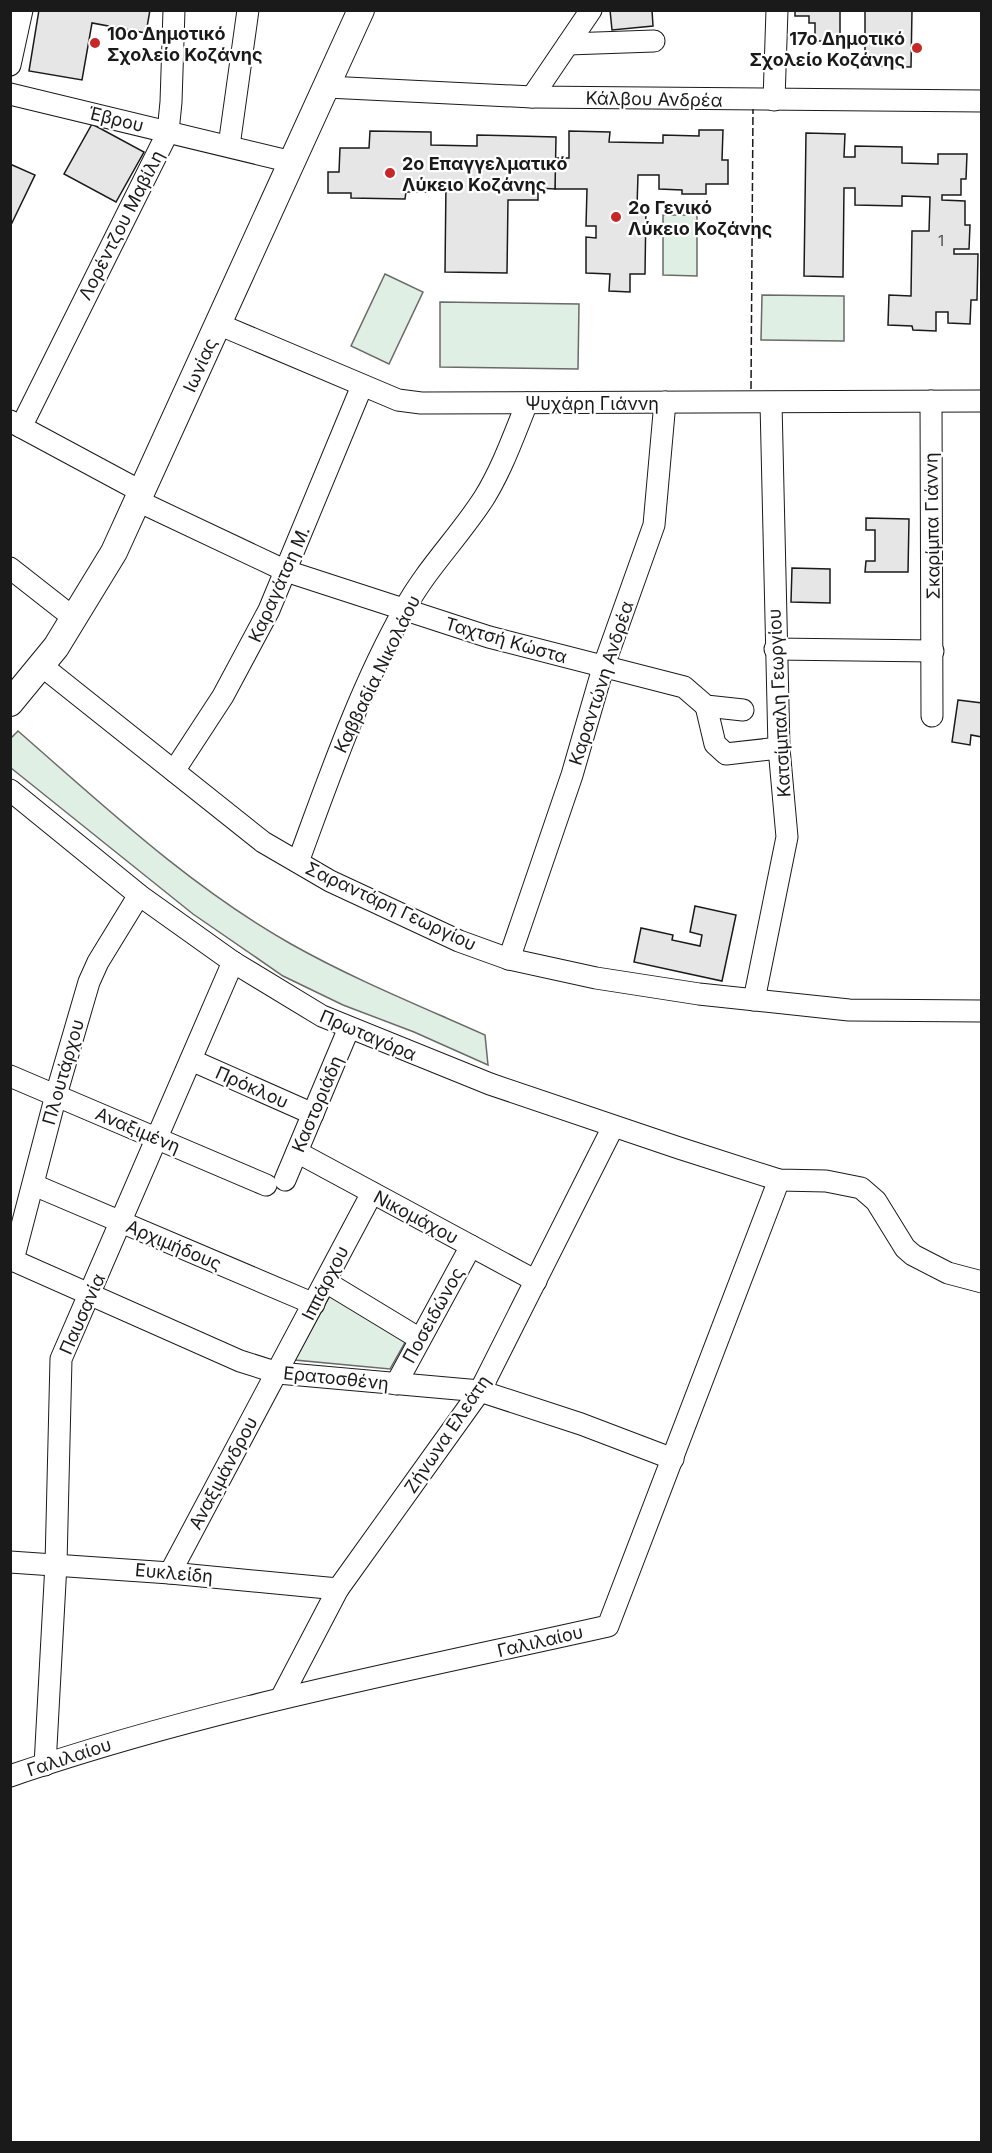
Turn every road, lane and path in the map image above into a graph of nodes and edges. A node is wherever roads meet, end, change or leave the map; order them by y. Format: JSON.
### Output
{"nodes":[{"id":1,"x":22,"y":10,"type":"edge"},
{"id":2,"x":174,"y":10,"type":"edge"},
{"id":3,"x":248,"y":10,"type":"edge"},
{"id":4,"x":361,"y":10,"type":"edge"},
{"id":5,"x":591,"y":10,"type":"edge"},
{"id":6,"x":777,"y":10,"type":"edge"},
{"id":7,"x":654,"y":41,"type":"dead end"},
{"id":8,"x":568,"y":44,"type":"junction"},
{"id":9,"x":10,"y":65,"type":"edge"},
{"id":10,"x":327,"y":87,"type":"junction"},
{"id":11,"x":10,"y":94,"type":"edge"},
{"id":12,"x":532,"y":97,"type":"junction"},
{"id":13,"x":774,"y":100,"type":"junction"},
{"id":14,"x":981,"y":101,"type":"edge"},
{"id":15,"x":168,"y":132,"type":"junction"},
{"id":16,"x":229,"y":146,"type":"junction"},
{"id":17,"x":292,"y":162,"type":"junction"},
{"id":18,"x":218,"y":324,"type":"junction"},
{"id":19,"x":362,"y":386,"type":"junction"},
{"id":20,"x":931,"y":401,"type":"junction"},
{"id":21,"x":981,"y":401,"type":"edge"},
{"id":22,"x":665,"y":402,"type":"junction"},
{"id":23,"x":527,"y":403,"type":"junction"},
{"id":24,"x":771,"y":403,"type":"junction"},
{"id":25,"x":16,"y":424,"type":"edge"},
{"id":26,"x":140,"y":497,"type":"junction"},
{"id":27,"x":10,"y":568,"type":"edge"},
{"id":28,"x":286,"y":571,"type":"junction"},
{"id":29,"x":404,"y":609,"type":"junction"},
{"id":30,"x":75,"y":619,"type":"junction"},
{"id":31,"x":775,"y":649,"type":"junction"},
{"id":32,"x":933,"y":651,"type":"junction"},
{"id":33,"x":603,"y":668,"type":"junction"},
{"id":34,"x":38,"y":671,"type":"junction"},
{"id":35,"x":10,"y":703,"type":"edge"},
{"id":36,"x":705,"y":706,"type":"junction"},
{"id":37,"x":742,"y":710,"type":"dead end"},
{"id":38,"x":932,"y":716,"type":"dead end"},
{"id":39,"x":778,"y":748,"type":"junction"},
{"id":40,"x":174,"y":771,"type":"junction"},
{"id":41,"x":10,"y":790,"type":"edge"},
{"id":42,"x":298,"y":862,"type":"junction"},
{"id":43,"x":139,"y":895,"type":"junction"},
{"id":44,"x":509,"y":959,"type":"junction"},
{"id":45,"x":233,"y":962,"type":"junction"},
{"id":46,"x":754,"y":1000,"type":"junction"},
{"id":47,"x":981,"y":1011,"type":"edge"},
{"id":48,"x":349,"y":1028,"type":"junction"},
{"id":49,"x":191,"y":1060,"type":"junction"},
{"id":50,"x":10,"y":1076,"type":"edge"},
{"id":51,"x":56,"y":1095,"type":"junction"},
{"id":52,"x":313,"y":1114,"type":"junction"},
{"id":53,"x":613,"y":1127,"type":"junction"},
{"id":54,"x":157,"y":1138,"type":"junction"},
{"id":55,"x":297,"y":1152,"type":"junction"},
{"id":56,"x":779,"y":1180,"type":"junction"},
{"id":57,"x":276,"y":1182,"type":"joint"},
{"id":58,"x":34,"y":1185,"type":"junction"},
{"id":59,"x":372,"y":1192,"type":"junction"},
{"id":60,"x":121,"y":1222,"type":"junction"},
{"id":61,"x":471,"y":1246,"type":"junction"},
{"id":62,"x":12,"y":1260,"type":"edge"},
{"id":63,"x":536,"y":1281,"type":"junction"},
{"id":64,"x":326,"y":1282,"type":"junction"},
{"id":65,"x":981,"y":1282,"type":"edge"},
{"id":66,"x":90,"y":1296,"type":"junction"},
{"id":67,"x":314,"y":1304,"type":"junction"},
{"id":68,"x":420,"y":1339,"type":"junction"},
{"id":69,"x":278,"y":1373,"type":"junction"},
{"id":70,"x":396,"y":1384,"type":"junction"},
{"id":71,"x":480,"y":1391,"type":"junction"},
{"id":72,"x":673,"y":1459,"type":"junction"},
{"id":73,"x":10,"y":1562,"type":"edge"},
{"id":74,"x":56,"y":1564,"type":"junction"},
{"id":75,"x":170,"y":1573,"type":"junction"},
{"id":76,"x":338,"y":1589,"type":"junction"},
{"id":77,"x":281,"y":1698,"type":"junction"},
{"id":78,"x":45,"y":1765,"type":"junction"},
{"id":79,"x":10,"y":1776,"type":"edge"}],
"edges":[{"from":1,"to":9,"type":"street"},
{"from":2,"to":15,"type":"street","name":"Λορέντζου Μαβίλη"},
{"from":3,"to":16,"type":"street"},
{"from":4,"to":10,"type":"main road","name":"Ιωνίας"},
{"from":5,"to":8,"type":"street"},
{"from":6,"to":13,"type":"street"},
{"from":7,"to":8,"type":"street"},
{"from":8,"to":12,"type":"street"},
{"from":10,"to":12,"type":"street","name":"Κάλβου Ανδρέα"},
{"from":10,"to":17,"type":"main road","name":"Ιωνίας"},
{"from":11,"to":15,"type":"street","name":"Έβρου"},
{"from":12,"to":13,"type":"street","name":"Κάλβου Ανδρέα"},
{"from":13,"to":14,"type":"street","name":"Κάλβου Ανδρέα"},
{"from":15,"to":16,"type":"street","name":"Έβρου"},
{"from":15,"to":25,"type":"street","name":"Λορέντζου Μαβίλη"},
{"from":16,"to":17,"type":"street","name":"Έβρου"},
{"from":17,"to":18,"type":"main road","name":"Ιωνίας"},
{"from":18,"to":19,"type":"street","name":"Ψυχάρη Γιάννη"},
{"from":18,"to":26,"type":"main road","name":"Ιωνίας"},
{"from":19,"to":23,"type":"street","name":"Ψυχάρη Γιάννη"},
{"from":19,"to":28,"type":"street","name":"Καραγάτση Μ."},
{"from":20,"to":21,"type":"street","name":"Ψυχάρη Γιάννη"},
{"from":20,"to":24,"type":"street","name":"Ψυχάρη Γιάννη"},
{"from":20,"to":32,"type":"street","name":"Σκαρίμπα Γιάννη"},
{"from":22,"to":23,"type":"street","name":"Ψυχάρη Γιάννη"},
{"from":22,"to":24,"type":"street","name":"Ψυχάρη Γιάννη"},
{"from":22,"to":33,"type":"street","name":"Καραντώνη Ανδρέα"},
{"from":23,"to":29,"type":"street","name":"Καββαδία Νικολάου"},
{"from":24,"to":31,"type":"street","name":"Κατσίμπαλη Γεωργίου"},
{"from":25,"to":26,"type":"street","name":"Ταχτσή Κώστα"},
{"from":26,"to":28,"type":"street","name":"Ταχτσή Κώστα"},
{"from":26,"to":30,"type":"main road","name":"Ιωνίας"},
{"from":27,"to":30,"type":"street"},
{"from":28,"to":29,"type":"street","name":"Ταχτσή Κώστα"},
{"from":28,"to":40,"type":"street","name":"Καραγάτση Μ."},
{"from":29,"to":33,"type":"street","name":"Ταχτσή Κώστα"},
{"from":29,"to":42,"type":"street","name":"Καββαδία Νικολάου"},
{"from":30,"to":34,"type":"main road","name":"Ιωνίας"},
{"from":31,"to":32,"type":"street"},
{"from":31,"to":39,"type":"street","name":"Κατσίμπαλη Γεωργίου"},
{"from":32,"to":38,"type":"street","name":"Σκαρίμπα Γιάννη"},
{"from":33,"to":36,"type":"street","name":"Ταχτσή Κώστα"},
{"from":33,"to":44,"type":"street","name":"Καραντώνη Ανδρέα"},
{"from":34,"to":35,"type":"main road","name":"Ιωνίας"},
{"from":34,"to":40,"type":"street","name":"Σαραντάρη Γεωργίου"},
{"from":36,"to":37,"type":"street"},
{"from":36,"to":39,"type":"street"},
{"from":39,"to":46,"type":"street","name":"Κατσίμπαλη Γεωργίου"},
{"from":40,"to":42,"type":"street","name":"Σαραντάρη Γεωργίου"},
{"from":41,"to":43,"type":"street","name":"Πρωταγόρα"},
{"from":42,"to":44,"type":"street","name":"Σαραντάρη Γεωργίου"},
{"from":43,"to":45,"type":"street","name":"Πρωταγόρα"},
{"from":43,"to":51,"type":"street","name":"Πλουτάρχου"},
{"from":44,"to":46,"type":"street","name":"Σαραντάρη Γεωργίου"},
{"from":45,"to":48,"type":"street","name":"Πρωταγόρα"},
{"from":45,"to":49,"type":"street","name":"Παυσανία"},
{"from":46,"to":47,"type":"street","name":"Σαραντάρη Γεωργίου"},
{"from":48,"to":52,"type":"street","name":"Καστοριάδη"},
{"from":48,"to":53,"type":"street","name":"Πρωταγόρα"},
{"from":49,"to":52,"type":"street","name":"Πρόκλου"},
{"from":49,"to":54,"type":"street","name":"Παυσανία"},
{"from":50,"to":51,"type":"street","name":"Αναξιμένη"},
{"from":51,"to":54,"type":"street","name":"Αναξιμένη"},
{"from":51,"to":58,"type":"street","name":"Πλουτάρχου"},
{"from":52,"to":55,"type":"street","name":"Καστοριάδη"},
{"from":53,"to":56,"type":"street","name":"Πρωταγόρα"},
{"from":53,"to":63,"type":"street","name":"Ζήνωνα Ελεάτη"},
{"from":54,"to":57,"type":"street","name":"Αναξιμένη"},
{"from":54,"to":60,"type":"street","name":"Παυσανία"},
{"from":55,"to":57,"type":"street","name":"Καστοριάδη"},
{"from":55,"to":59,"type":"street","name":"Νικομάχου"},
{"from":56,"to":65,"type":"street","name":"Πρωταγόρα"},
{"from":56,"to":72,"type":"street","name":"Γαλιλαίου"},
{"from":58,"to":60,"type":"street","name":"Αρχιμήδους"},
{"from":58,"to":62,"type":"street","name":"Πλουτάρχου"},
{"from":59,"to":61,"type":"street","name":"Νικομάχου"},
{"from":59,"to":64,"type":"street","name":"Ιππάρχου"},
{"from":60,"to":66,"type":"street","name":"Παυσανία"},
{"from":60,"to":67,"type":"street","name":"Αρχιμήδους"},
{"from":61,"to":63,"type":"street","name":"Νικομάχου"},
{"from":61,"to":68,"type":"street","name":"Ποσειδώνος"},
{"from":62,"to":66,"type":"street","name":"Ερατοσθένη"},
{"from":63,"to":71,"type":"street","name":"Ζήνωνα Ελεάτη"},
{"from":64,"to":67,"type":"street","name":"Ιππάρχου"},
{"from":64,"to":68,"type":"street"},
{"from":66,"to":69,"type":"street","name":"Ερατοσθένη"},
{"from":66,"to":74,"type":"street","name":"Παυσανία"},
{"from":67,"to":69,"type":"street","name":"Ιππάρχου"},
{"from":68,"to":70,"type":"street","name":"Ποσειδώνος"},
{"from":69,"to":70,"type":"street","name":"Ερατοσθένη"},
{"from":69,"to":75,"type":"street","name":"Αναξιμάνδρου"},
{"from":70,"to":71,"type":"street","name":"Ερατοσθένη"},
{"from":71,"to":72,"type":"street","name":"Ερατοσθένη"},
{"from":71,"to":76,"type":"street","name":"Ζήνωνα Ελεάτη"},
{"from":72,"to":77,"type":"street","name":"Γαλιλαίου"},
{"from":73,"to":74,"type":"street","name":"Ευκλείδη"},
{"from":74,"to":75,"type":"street","name":"Ευκλείδη"},
{"from":74,"to":78,"type":"street","name":"Παυσανία"},
{"from":75,"to":76,"type":"street","name":"Ευκλείδη"},
{"from":76,"to":77,"type":"street","name":"Ζήνωνα Ελεάτη"},
{"from":77,"to":78,"type":"street","name":"Γαλιλαίου"},
{"from":78,"to":79,"type":"street","name":"Γαλιλαίου"}]}
